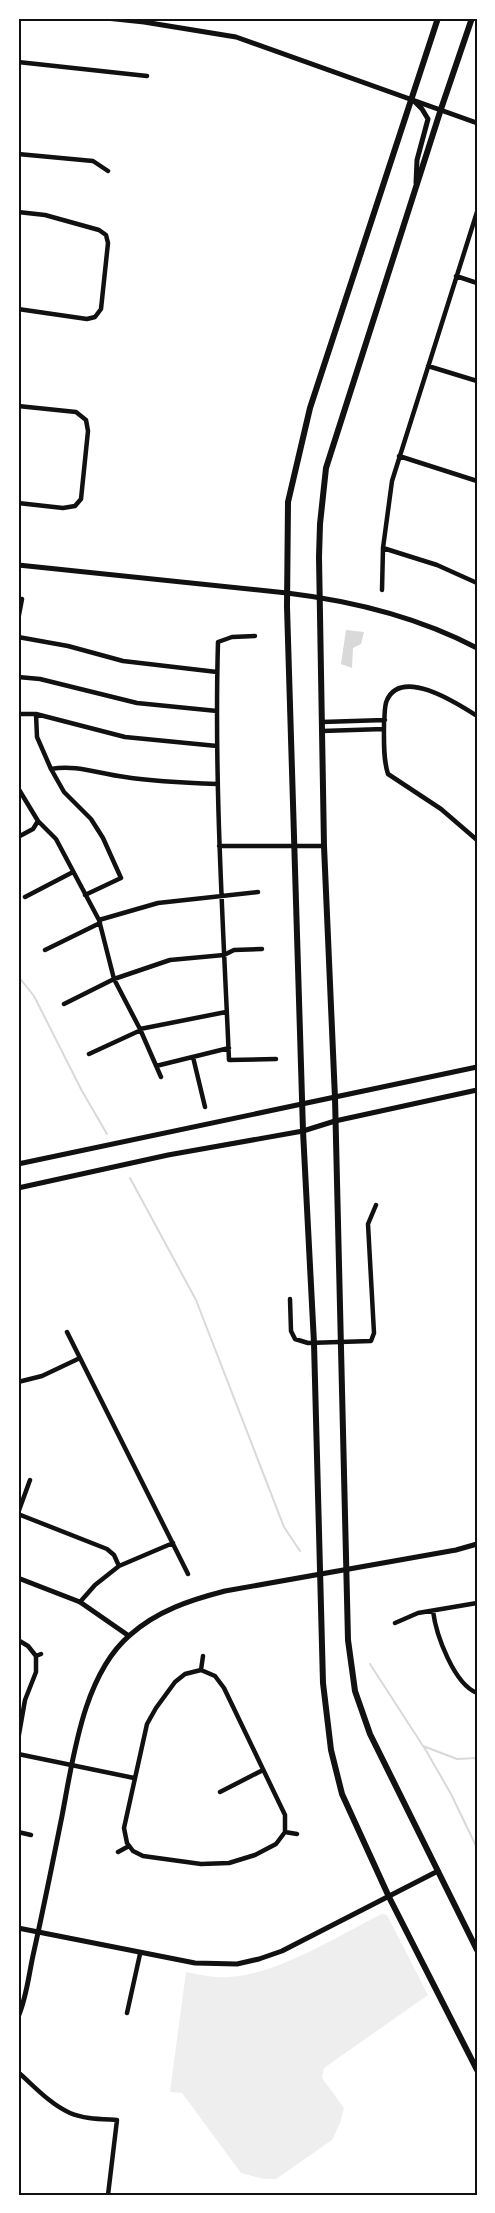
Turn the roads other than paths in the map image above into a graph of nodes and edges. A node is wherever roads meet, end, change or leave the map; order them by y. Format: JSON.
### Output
{"nodes":[{"id":1,"x":106,"y":18,"type":"edge"},
{"id":2,"x":438,"y":18,"type":"edge"},
{"id":3,"x":472,"y":18,"type":"edge"},
{"id":4,"x":18,"y":62,"type":"edge"},
{"id":5,"x":147,"y":76,"type":"dead end"},
{"id":6,"x":412,"y":99,"type":"junction"},
{"id":7,"x":441,"y":109,"type":"junction"},
{"id":8,"x":477,"y":123,"type":"edge"},
{"id":9,"x":18,"y":154,"type":"edge"},
{"id":10,"x":108,"y":171,"type":"dead end"},
{"id":11,"x":416,"y":188,"type":"junction"},
{"id":12,"x":18,"y":212,"type":"edge"},
{"id":13,"x":477,"y":212,"type":"edge"},
{"id":14,"x":456,"y":276,"type":"junction"},
{"id":15,"x":477,"y":284,"type":"edge"},
{"id":16,"x":18,"y":309,"type":"edge"},
{"id":17,"x":428,"y":366,"type":"junction"},
{"id":18,"x":477,"y":381,"type":"edge"},
{"id":19,"x":18,"y":406,"type":"edge"},
{"id":20,"x":399,"y":456,"type":"junction"},
{"id":21,"x":477,"y":481,"type":"edge"},
{"id":22,"x":18,"y":503,"type":"edge"},
{"id":23,"x":383,"y":548,"type":"junction"},
{"id":24,"x":18,"y":566,"type":"edge"},
{"id":25,"x":477,"y":583,"type":"edge"},
{"id":26,"x":381,"y":590,"type":"dead end"},
{"id":27,"x":287,"y":592,"type":"junction"},
{"id":28,"x":319,"y":597,"type":"junction"},
{"id":29,"x":22,"y":599,"type":"dead end"},
{"id":30,"x":18,"y":620,"type":"edge"},
{"id":31,"x":255,"y":636,"type":"dead end"},
{"id":32,"x":18,"y":637,"type":"edge"},
{"id":33,"x":477,"y":648,"type":"edge"},
{"id":34,"x":217,"y":672,"type":"junction"},
{"id":35,"x":18,"y":677,"type":"edge"},
{"id":36,"x":217,"y":711,"type":"junction"},
{"id":37,"x":18,"y":714,"type":"edge"},
{"id":38,"x":36,"y":714,"type":"junction"},
{"id":39,"x":477,"y":716,"type":"edge"},
{"id":40,"x":385,"y":720,"type":"junction"},
{"id":41,"x":348,"y":721,"type":"junction"},
{"id":42,"x":322,"y":722,"type":"junction"},
{"id":43,"x":384,"y":729,"type":"junction"},
{"id":44,"x":348,"y":730,"type":"junction"},
{"id":45,"x":322,"y":731,"type":"junction"},
{"id":46,"x":217,"y":746,"type":"junction"},
{"id":47,"x":51,"y":769,"type":"junction"},
{"id":48,"x":218,"y":784,"type":"junction"},
{"id":49,"x":18,"y":788,"type":"edge"},
{"id":50,"x":38,"y":821,"type":"junction"},
{"id":51,"x":18,"y":837,"type":"edge"},
{"id":52,"x":477,"y":840,"type":"edge"},
{"id":53,"x":294,"y":845,"type":"junction"},
{"id":54,"x":219,"y":846,"type":"junction"},
{"id":55,"x":324,"y":846,"type":"junction"},
{"id":56,"x":73,"y":872,"type":"junction"},
{"id":57,"x":258,"y":892,"type":"dead end"},
{"id":58,"x":86,"y":895,"type":"junction"},
{"id":59,"x":25,"y":897,"type":"dead end"},
{"id":60,"x":221,"y":897,"type":"junction"},
{"id":61,"x":100,"y":922,"type":"junction"},
{"id":62,"x":262,"y":949,"type":"dead end"},
{"id":63,"x":45,"y":950,"type":"dead end"},
{"id":64,"x":224,"y":955,"type":"junction"},
{"id":65,"x":114,"y":979,"type":"junction"},
{"id":66,"x":64,"y":1004,"type":"dead end"},
{"id":67,"x":226,"y":1012,"type":"junction"},
{"id":68,"x":140,"y":1030,"type":"junction"},
{"id":69,"x":229,"y":1048,"type":"junction"},
{"id":70,"x":89,"y":1054,"type":"dead end"},
{"id":71,"x":193,"y":1057,"type":"junction"},
{"id":72,"x":276,"y":1059,"type":"dead end"},
{"id":73,"x":156,"y":1066,"type":"junction"},
{"id":74,"x":477,"y":1067,"type":"edge"},
{"id":75,"x":161,"y":1077,"type":"dead end"},
{"id":76,"x":477,"y":1090,"type":"edge"},
{"id":77,"x":335,"y":1098,"type":"junction"},
{"id":78,"x":302,"y":1104,"type":"junction"},
{"id":79,"x":205,"y":1107,"type":"dead end"},
{"id":80,"x":335,"y":1121,"type":"junction"},
{"id":81,"x":303,"y":1131,"type":"junction"},
{"id":82,"x":18,"y":1164,"type":"edge"},
{"id":83,"x":18,"y":1188,"type":"edge"},
{"id":84,"x":376,"y":1205,"type":"dead end"},
{"id":85,"x":290,"y":1299,"type":"dead end"},
{"id":86,"x":67,"y":1332,"type":"dead end"},
{"id":87,"x":314,"y":1343,"type":"junction"},
{"id":88,"x":341,"y":1343,"type":"junction"},
{"id":89,"x":80,"y":1358,"type":"junction"},
{"id":90,"x":18,"y":1382,"type":"edge"},
{"id":91,"x":30,"y":1480,"type":"dead end"},
{"id":92,"x":18,"y":1514,"type":"edge"},
{"id":93,"x":172,"y":1544,"type":"junction"},
{"id":94,"x":477,"y":1544,"type":"edge"},
{"id":95,"x":119,"y":1566,"type":"junction"},
{"id":96,"x":348,"y":1569,"type":"junction"},
{"id":97,"x":188,"y":1574,"type":"dead end"},
{"id":98,"x":320,"y":1574,"type":"junction"},
{"id":99,"x":18,"y":1578,"type":"edge"},
{"id":100,"x":80,"y":1602,"type":"junction"},
{"id":101,"x":477,"y":1603,"type":"edge"},
{"id":102,"x":433,"y":1611,"type":"junction"},
{"id":103,"x":395,"y":1623,"type":"dead end"},
{"id":104,"x":129,"y":1636,"type":"junction"},
{"id":105,"x":18,"y":1640,"type":"edge"},
{"id":106,"x":203,"y":1656,"type":"dead end"},
{"id":107,"x":201,"y":1671,"type":"junction"},
{"id":108,"x":477,"y":1693,"type":"edge"},
{"id":109,"x":18,"y":1740,"type":"edge"},
{"id":110,"x":18,"y":1754,"type":"edge"},
{"id":111,"x":72,"y":1765,"type":"junction"},
{"id":112,"x":264,"y":1770,"type":"junction"},
{"id":113,"x":134,"y":1778,"type":"junction"},
{"id":114,"x":220,"y":1792,"type":"dead end"},
{"id":115,"x":18,"y":1832,"type":"edge"},
{"id":116,"x":285,"y":1832,"type":"junction"},
{"id":117,"x":297,"y":1834,"type":"dead end"},
{"id":118,"x":31,"y":1835,"type":"dead end"},
{"id":119,"x":129,"y":1846,"type":"junction"},
{"id":120,"x":118,"y":1852,"type":"dead end"},
{"id":121,"x":438,"y":1871,"type":"junction"},
{"id":122,"x":389,"y":1897,"type":"junction"},
{"id":123,"x":18,"y":1928,"type":"edge"},
{"id":124,"x":38,"y":1933,"type":"junction"},
{"id":125,"x":477,"y":1950,"type":"edge"},
{"id":126,"x":141,"y":1954,"type":"junction"},
{"id":127,"x":127,"y":2013,"type":"dead end"},
{"id":128,"x":18,"y":2017,"type":"edge"},
{"id":129,"x":477,"y":2070,"type":"edge"},
{"id":130,"x":18,"y":2072,"type":"edge"},
{"id":131,"x":108,"y":2195,"type":"edge"}],
"edges":[{"from":1,"to":6,"type":"street"},
{"from":2,"to":6,"type":"main road"},
{"from":3,"to":7,"type":"main road"},
{"from":4,"to":5,"type":"street"},
{"from":6,"to":7,"type":"street"},
{"from":6,"to":11,"type":"street"},
{"from":6,"to":27,"type":"main road"},
{"from":7,"to":8,"type":"street"},
{"from":7,"to":11,"type":"main road"},
{"from":9,"to":10,"type":"street"},
{"from":11,"to":28,"type":"main road"},
{"from":12,"to":16,"type":"street"},
{"from":13,"to":14,"type":"street"},
{"from":14,"to":15,"type":"street"},
{"from":14,"to":17,"type":"street"},
{"from":17,"to":18,"type":"street"},
{"from":17,"to":20,"type":"street"},
{"from":19,"to":22,"type":"street"},
{"from":20,"to":21,"type":"street"},
{"from":20,"to":23,"type":"street"},
{"from":23,"to":25,"type":"street"},
{"from":23,"to":26,"type":"street"},
{"from":24,"to":27,"type":"street"},
{"from":27,"to":28,"type":"street"},
{"from":27,"to":53,"type":"main road"},
{"from":28,"to":33,"type":"street"},
{"from":28,"to":42,"type":"main road"},
{"from":29,"to":30,"type":"street"},
{"from":31,"to":34,"type":"street"},
{"from":32,"to":34,"type":"street"},
{"from":34,"to":36,"type":"street"},
{"from":35,"to":36,"type":"street"},
{"from":36,"to":46,"type":"street"},
{"from":37,"to":38,"type":"street"},
{"from":38,"to":46,"type":"street"},
{"from":38,"to":47,"type":"street"},
{"from":39,"to":40,"type":"street"},
{"from":40,"to":41,"type":"street"},
{"from":40,"to":43,"type":"street"},
{"from":41,"to":42,"type":"street"},
{"from":41,"to":44,"type":"street"},
{"from":42,"to":45,"type":"main road"},
{"from":43,"to":44,"type":"street"},
{"from":43,"to":52,"type":"street"},
{"from":44,"to":45,"type":"street"},
{"from":45,"to":55,"type":"main road"},
{"from":46,"to":48,"type":"street"},
{"from":47,"to":48,"type":"street"},
{"from":47,"to":58,"type":"street"},
{"from":48,"to":54,"type":"street"},
{"from":49,"to":50,"type":"street"},
{"from":50,"to":51,"type":"street"},
{"from":50,"to":56,"type":"street"},
{"from":53,"to":54,"type":"street"},
{"from":53,"to":55,"type":"street"},
{"from":53,"to":78,"type":"main road"},
{"from":54,"to":60,"type":"street"},
{"from":55,"to":77,"type":"main road"},
{"from":56,"to":58,"type":"street"},
{"from":56,"to":59,"type":"street"},
{"from":57,"to":60,"type":"street"},
{"from":58,"to":61,"type":"street"},
{"from":60,"to":61,"type":"street"},
{"from":60,"to":64,"type":"street"},
{"from":61,"to":63,"type":"street"},
{"from":61,"to":65,"type":"street"},
{"from":62,"to":64,"type":"street"},
{"from":64,"to":65,"type":"street"},
{"from":64,"to":67,"type":"street"},
{"from":65,"to":66,"type":"street"},
{"from":65,"to":68,"type":"street"},
{"from":67,"to":68,"type":"street"},
{"from":67,"to":69,"type":"street"},
{"from":68,"to":70,"type":"street"},
{"from":68,"to":73,"type":"street"},
{"from":69,"to":71,"type":"street"},
{"from":69,"to":72,"type":"street"},
{"from":71,"to":73,"type":"street"},
{"from":71,"to":79,"type":"street"},
{"from":73,"to":75,"type":"street"},
{"from":74,"to":77,"type":"street"},
{"from":76,"to":80,"type":"street"},
{"from":77,"to":78,"type":"street"},
{"from":77,"to":80,"type":"main road"},
{"from":78,"to":81,"type":"main road"},
{"from":78,"to":82,"type":"street"},
{"from":80,"to":81,"type":"street"},
{"from":80,"to":88,"type":"main road"},
{"from":81,"to":83,"type":"street"},
{"from":81,"to":87,"type":"main road"},
{"from":84,"to":88,"type":"street"},
{"from":85,"to":87,"type":"street"},
{"from":86,"to":89,"type":"street"},
{"from":87,"to":88,"type":"street"},
{"from":87,"to":98,"type":"main road"},
{"from":88,"to":96,"type":"main road"},
{"from":89,"to":90,"type":"street"},
{"from":89,"to":93,"type":"street"},
{"from":91,"to":92,"type":"street"},
{"from":92,"to":95,"type":"street"},
{"from":93,"to":95,"type":"street"},
{"from":93,"to":97,"type":"street"},
{"from":94,"to":96,"type":"street"},
{"from":95,"to":100,"type":"street"},
{"from":96,"to":98,"type":"street"},
{"from":96,"to":121,"type":"main road"},
{"from":98,"to":104,"type":"street"},
{"from":98,"to":122,"type":"main road"},
{"from":99,"to":100,"type":"street"},
{"from":100,"to":104,"type":"street"},
{"from":101,"to":102,"type":"street"},
{"from":102,"to":103,"type":"street"},
{"from":102,"to":108,"type":"street"},
{"from":104,"to":111,"type":"street"},
{"from":105,"to":109,"type":"street"},
{"from":106,"to":107,"type":"street"},
{"from":107,"to":112,"type":"street"},
{"from":107,"to":113,"type":"street"},
{"from":110,"to":111,"type":"street"},
{"from":111,"to":113,"type":"street"},
{"from":111,"to":124,"type":"street"},
{"from":112,"to":114,"type":"street"},
{"from":112,"to":116,"type":"street"},
{"from":113,"to":119,"type":"street"},
{"from":115,"to":118,"type":"street"},
{"from":116,"to":117,"type":"street"},
{"from":116,"to":119,"type":"street"},
{"from":119,"to":120,"type":"street"},
{"from":121,"to":122,"type":"street"},
{"from":121,"to":125,"type":"main road"},
{"from":122,"to":126,"type":"street"},
{"from":122,"to":129,"type":"main road"},
{"from":123,"to":124,"type":"street"},
{"from":124,"to":126,"type":"street"},
{"from":124,"to":128,"type":"street"},
{"from":126,"to":127,"type":"street"},
{"from":130,"to":131,"type":"street"}]}
